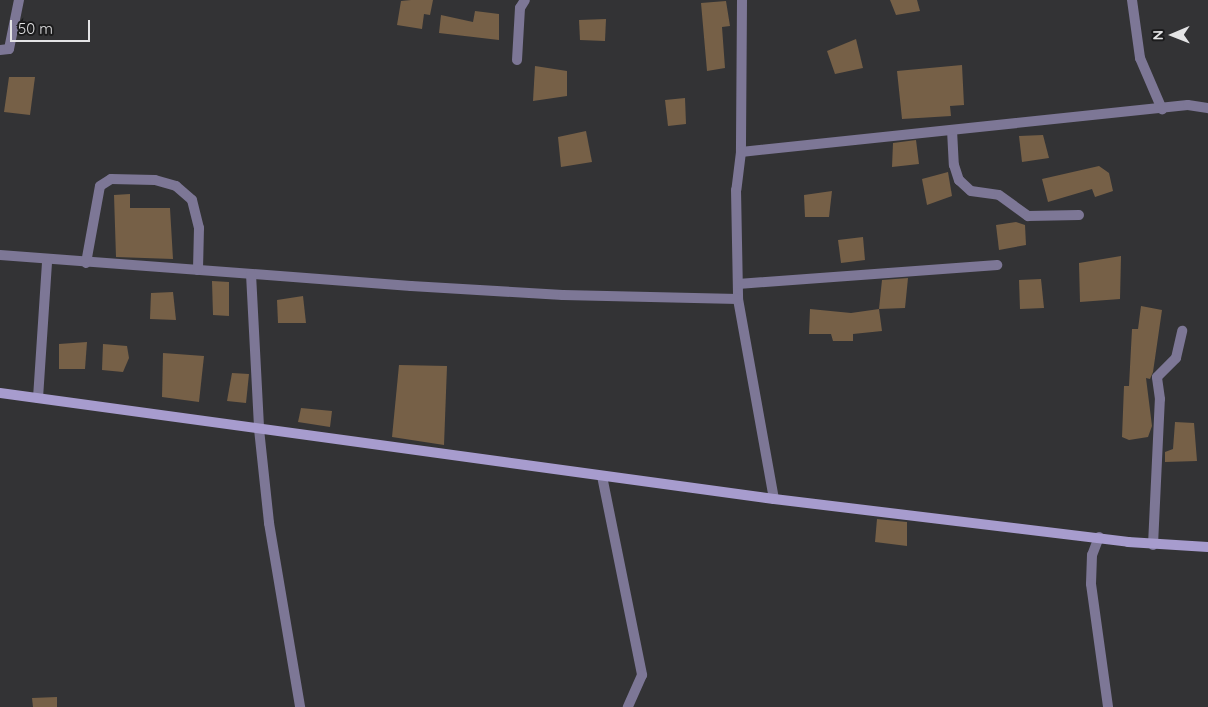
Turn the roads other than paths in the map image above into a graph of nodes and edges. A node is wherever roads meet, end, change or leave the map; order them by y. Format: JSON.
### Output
{"nodes":[{"id":1,"x":18,"y":0,"type":"edge"},
{"id":2,"x":525,"y":0,"type":"edge"},
{"id":3,"x":742,"y":0,"type":"edge"},
{"id":4,"x":1132,"y":0,"type":"edge"},
{"id":5,"x":0,"y":50,"type":"edge"},
{"id":6,"x":517,"y":60,"type":"dead end"},
{"id":7,"x":1208,"y":108,"type":"edge"},
{"id":8,"x":1162,"y":109,"type":"junction"},
{"id":9,"x":952,"y":130,"type":"junction"},
{"id":10,"x":741,"y":152,"type":"junction"},
{"id":11,"x":1079,"y":216,"type":"dead end"},
{"id":12,"x":0,"y":255,"type":"edge"},
{"id":13,"x":47,"y":261,"type":"junction"},
{"id":14,"x":86,"y":263,"type":"junction"},
{"id":15,"x":997,"y":265,"type":"dead end"},
{"id":16,"x":198,"y":270,"type":"junction"},
{"id":17,"x":251,"y":274,"type":"junction"},
{"id":18,"x":738,"y":284,"type":"junction"},
{"id":19,"x":738,"y":298,"type":"junction"},
{"id":20,"x":1182,"y":331,"type":"dead end"},
{"id":21,"x":0,"y":393,"type":"edge"},
{"id":22,"x":38,"y":398,"type":"junction"},
{"id":23,"x":259,"y":429,"type":"junction"},
{"id":24,"x":602,"y":476,"type":"junction"},
{"id":25,"x":774,"y":499,"type":"junction"},
{"id":26,"x":1099,"y":537,"type":"junction"},
{"id":27,"x":1153,"y":545,"type":"junction"},
{"id":28,"x":1208,"y":547,"type":"edge"},
{"id":29,"x":300,"y":707,"type":"edge"},
{"id":30,"x":628,"y":707,"type":"edge"},
{"id":31,"x":1108,"y":707,"type":"edge"}],
"edges":[{"from":1,"to":5,"type":"street"},
{"from":2,"to":6,"type":"street"},
{"from":3,"to":10,"type":"street"},
{"from":4,"to":8,"type":"street"},
{"from":7,"to":8,"type":"street"},
{"from":8,"to":9,"type":"street"},
{"from":9,"to":10,"type":"street"},
{"from":9,"to":11,"type":"street"},
{"from":10,"to":18,"type":"street"},
{"from":12,"to":13,"type":"street"},
{"from":13,"to":14,"type":"street"},
{"from":13,"to":22,"type":"street"},
{"from":14,"to":16,"type":"street"},
{"from":14,"to":16,"type":"street"},
{"from":15,"to":18,"type":"street"},
{"from":16,"to":17,"type":"street"},
{"from":17,"to":19,"type":"street"},
{"from":17,"to":23,"type":"street"},
{"from":18,"to":19,"type":"street"},
{"from":19,"to":25,"type":"street"},
{"from":20,"to":27,"type":"street"},
{"from":21,"to":22,"type":"street"},
{"from":22,"to":23,"type":"street"},
{"from":23,"to":24,"type":"street"},
{"from":23,"to":29,"type":"street"},
{"from":24,"to":25,"type":"street"},
{"from":24,"to":30,"type":"street"},
{"from":25,"to":26,"type":"street"},
{"from":26,"to":27,"type":"street"},
{"from":26,"to":31,"type":"street"},
{"from":27,"to":28,"type":"street"}]}
